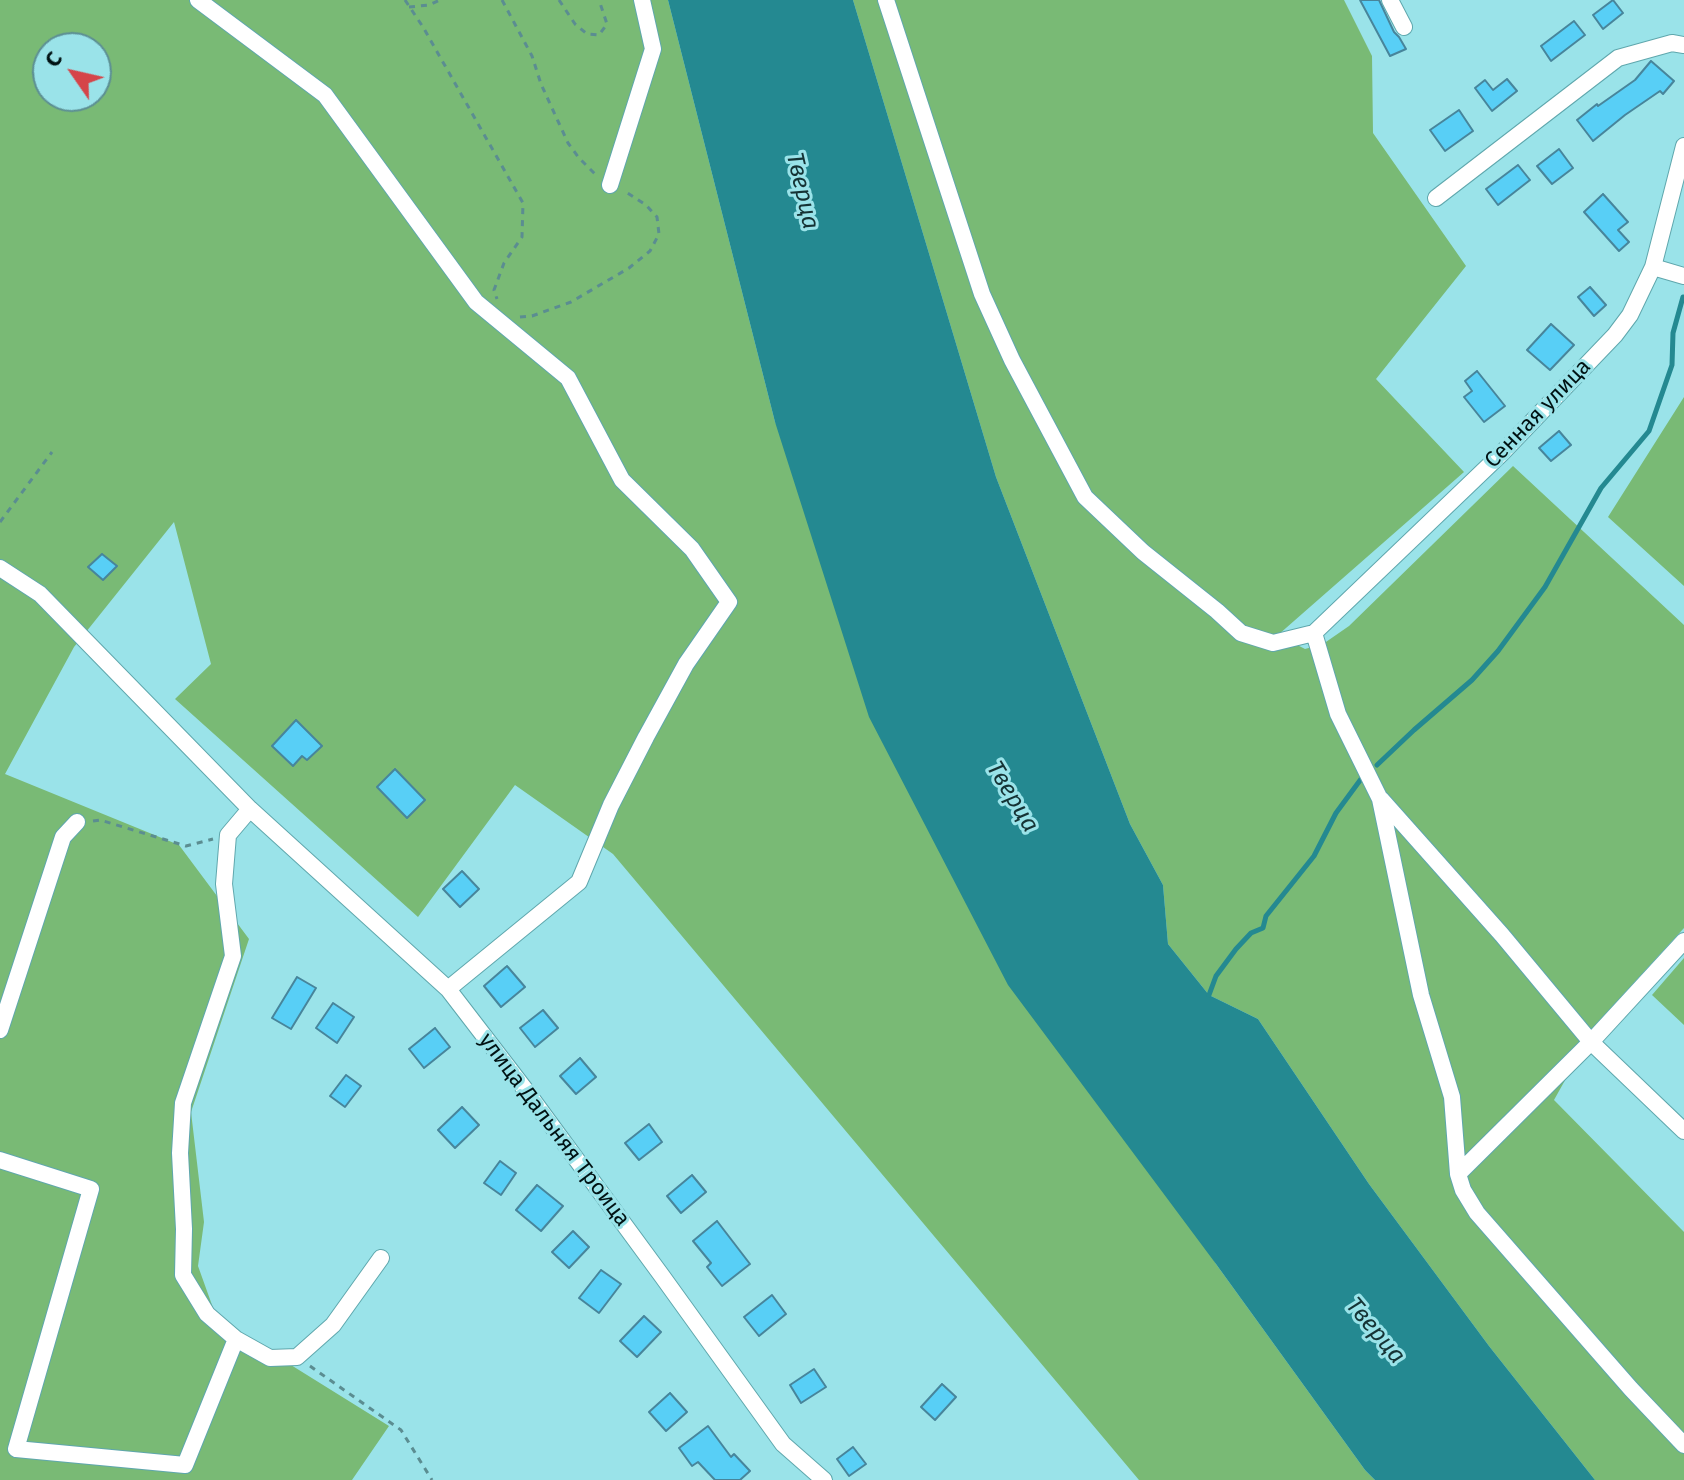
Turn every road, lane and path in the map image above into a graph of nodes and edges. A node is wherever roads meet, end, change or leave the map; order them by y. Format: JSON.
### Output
{"nodes":[{"id":1,"x":198,"y":0,"type":"edge"},
{"id":2,"x":405,"y":0,"type":"edge"},
{"id":3,"x":440,"y":0,"type":"edge"},
{"id":4,"x":502,"y":0,"type":"edge"},
{"id":5,"x":559,"y":0,"type":"edge"},
{"id":6,"x":599,"y":0,"type":"edge"},
{"id":7,"x":642,"y":0,"type":"edge"},
{"id":8,"x":886,"y":0,"type":"edge"},
{"id":9,"x":1390,"y":0,"type":"edge"},
{"id":10,"x":409,"y":7,"type":"junction"},
{"id":11,"x":1404,"y":27,"type":"dead end"},
{"id":12,"x":1684,"y":45,"type":"edge"},
{"id":13,"x":1684,"y":146,"type":"edge"},
{"id":14,"x":610,"y":185,"type":"junction"},
{"id":15,"x":1436,"y":198,"type":"dead end"},
{"id":16,"x":1653,"y":267,"type":"junction"},
{"id":17,"x":1684,"y":276,"type":"edge"},
{"id":18,"x":497,"y":300,"type":"dead end"},
{"id":19,"x":514,"y":317,"type":"dead end"},
{"id":20,"x":52,"y":452,"type":"dead end"},
{"id":21,"x":0,"y":522,"type":"edge"},
{"id":22,"x":0,"y":568,"type":"edge"},
{"id":23,"x":1314,"y":633,"type":"junction"},
{"id":24,"x":1380,"y":799,"type":"junction"},
{"id":25,"x":250,"y":809,"type":"junction"},
{"id":26,"x":77,"y":822,"type":"joint"},
{"id":27,"x":228,"y":835,"type":"junction"},
{"id":28,"x":1684,"y":941,"type":"edge"},
{"id":29,"x":448,"y":989,"type":"junction"},
{"id":30,"x":0,"y":1030,"type":"edge"},
{"id":31,"x":1591,"y":1042,"type":"junction"},
{"id":32,"x":1684,"y":1131,"type":"edge"},
{"id":33,"x":0,"y":1160,"type":"edge"},
{"id":34,"x":1458,"y":1174,"type":"junction"},
{"id":35,"x":381,"y":1258,"type":"dead end"},
{"id":36,"x":236,"y":1339,"type":"junction"},
{"id":37,"x":297,"y":1357,"type":"junction"},
{"id":38,"x":1684,"y":1445,"type":"edge"},
{"id":39,"x":8,"y":1449,"type":"edge"},
{"id":40,"x":432,"y":1480,"type":"edge"},
{"id":41,"x":824,"y":1480,"type":"edge"}],
"edges":[{"from":1,"to":29,"type":"street"},
{"from":2,"to":10,"type":"path"},
{"from":3,"to":10,"type":"path"},
{"from":4,"to":14,"type":"path"},
{"from":5,"to":6,"type":"path"},
{"from":7,"to":14,"type":"street"},
{"from":8,"to":23,"type":"street"},
{"from":9,"to":11,"type":"street"},
{"from":10,"to":18,"type":"path"},
{"from":12,"to":15,"type":"street"},
{"from":13,"to":16,"type":"street","name":"Сенная улица"},
{"from":14,"to":19,"type":"path"},
{"from":16,"to":17,"type":"street"},
{"from":16,"to":23,"type":"street","name":"Сенная улица"},
{"from":20,"to":21,"type":"path"},
{"from":22,"to":25,"type":"street","name":"улица Дальняя Троица"},
{"from":23,"to":24,"type":"street"},
{"from":24,"to":31,"type":"street"},
{"from":24,"to":34,"type":"street"},
{"from":25,"to":27,"type":"street"},
{"from":25,"to":29,"type":"street","name":"улица Дальняя Троица"},
{"from":26,"to":27,"type":"path"},
{"from":26,"to":30,"type":"street"},
{"from":27,"to":36,"type":"street"},
{"from":28,"to":31,"type":"street"},
{"from":29,"to":41,"type":"street","name":"улица Дальняя Троица"},
{"from":31,"to":32,"type":"street"},
{"from":31,"to":34,"type":"street"},
{"from":33,"to":39,"type":"street"},
{"from":34,"to":38,"type":"street"},
{"from":35,"to":37,"type":"street"},
{"from":36,"to":37,"type":"street"},
{"from":36,"to":39,"type":"street"},
{"from":37,"to":40,"type":"path"}]}
